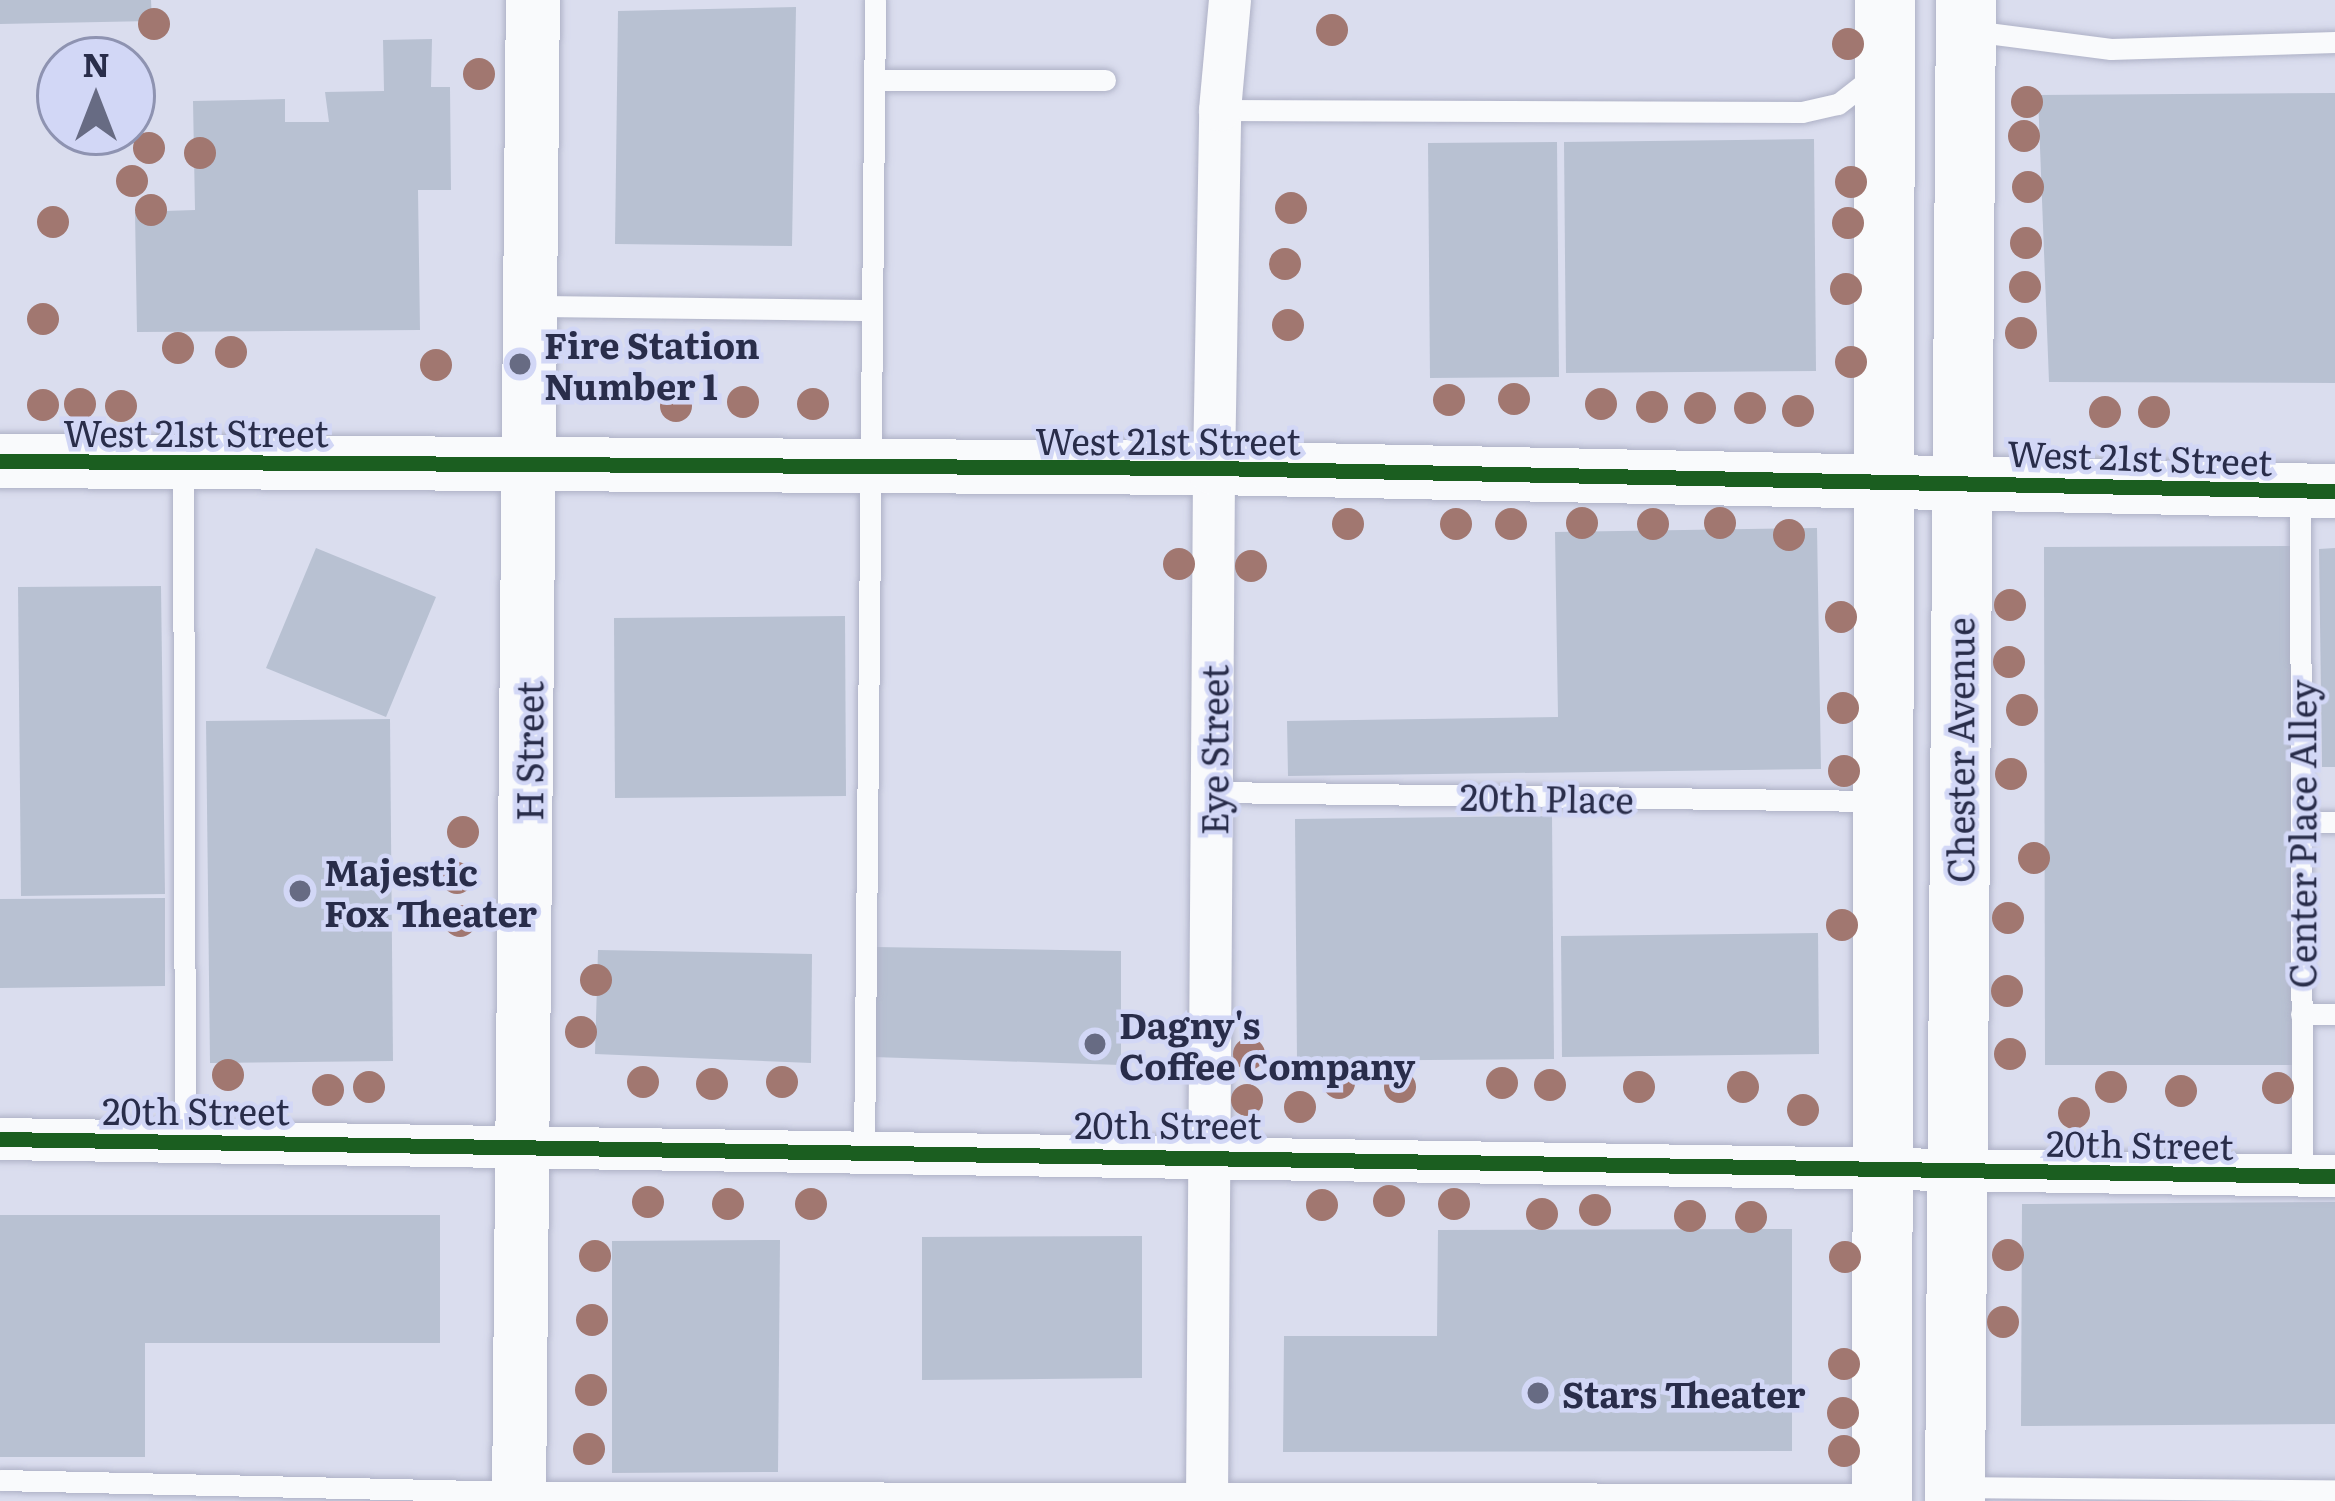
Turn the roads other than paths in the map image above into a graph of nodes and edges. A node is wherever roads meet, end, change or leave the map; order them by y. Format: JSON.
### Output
{"nodes":[{"id":1,"x":533,"y":0,"type":"edge"},
{"id":2,"x":875,"y":0,"type":"edge"},
{"id":3,"x":1230,"y":0,"type":"edge"},
{"id":4,"x":1885,"y":0,"type":"edge"},
{"id":5,"x":1966,"y":15,"type":"edge"},
{"id":6,"x":2335,"y":42,"type":"edge"},
{"id":7,"x":1885,"y":62,"type":"junction"},
{"id":8,"x":875,"y":80,"type":"junction"},
{"id":9,"x":1105,"y":80,"type":"dead end"},
{"id":10,"x":1220,"y":110,"type":"junction"},
{"id":11,"x":531,"y":306,"type":"junction"},
{"id":12,"x":872,"y":310,"type":"junction"},
{"id":13,"x":0,"y":461,"type":"edge"},
{"id":14,"x":183,"y":462,"type":"junction"},
{"id":15,"x":530,"y":463,"type":"junction"},
{"id":16,"x":1214,"y":468,"type":"junction"},
{"id":17,"x":871,"y":471,"type":"junction"},
{"id":18,"x":1884,"y":480,"type":"junction"},
{"id":19,"x":1960,"y":481,"type":"junction"},
{"id":20,"x":2318,"y":491,"type":"edge"},
{"id":21,"x":1214,"y":792,"type":"junction"},
{"id":22,"x":1880,"y":801,"type":"junction"},
{"id":23,"x":2301,"y":822,"type":"junction"},
{"id":24,"x":2335,"y":822,"type":"edge"},
{"id":25,"x":2301,"y":1014,"type":"junction"},
{"id":26,"x":2335,"y":1014,"type":"edge"},
{"id":27,"x":0,"y":1138,"type":"edge"},
{"id":28,"x":185,"y":1140,"type":"junction"},
{"id":29,"x":524,"y":1142,"type":"junction"},
{"id":30,"x":1206,"y":1154,"type":"junction"},
{"id":31,"x":864,"y":1155,"type":"junction"},
{"id":32,"x":1880,"y":1168,"type":"junction"},
{"id":33,"x":1958,"y":1169,"type":"junction"},
{"id":34,"x":2318,"y":1177,"type":"edge"},
{"id":35,"x":0,"y":1480,"type":"edge"},
{"id":36,"x":2335,"y":1490,"type":"edge"},
{"id":37,"x":1955,"y":1494,"type":"edge"},
{"id":38,"x":519,"y":1496,"type":"edge"},
{"id":39,"x":864,"y":1497,"type":"edge"},
{"id":40,"x":1208,"y":1497,"type":"edge"},
{"id":41,"x":1882,"y":1498,"type":"edge"}],
"edges":[{"from":1,"to":11,"type":"street","name":"H Street"},
{"from":2,"to":8,"type":"lane"},
{"from":3,"to":10,"type":"street","name":"Eye Street"},
{"from":4,"to":7,"type":"main road"},
{"from":5,"to":6,"type":"lane"},
{"from":5,"to":19,"type":"main road","name":"Chester Avenue"},
{"from":7,"to":10,"type":"lane"},
{"from":7,"to":18,"type":"main road"},
{"from":8,"to":9,"type":"lane"},
{"from":8,"to":12,"type":"lane"},
{"from":10,"to":16,"type":"street","name":"Eye Street"},
{"from":11,"to":12,"type":"lane"},
{"from":11,"to":15,"type":"street","name":"H Street"},
{"from":12,"to":17,"type":"lane"},
{"from":13,"to":14,"type":"street","name":"West 21st Street"},
{"from":14,"to":15,"type":"street","name":"West 21st Street"},
{"from":14,"to":28,"type":"lane"},
{"from":15,"to":17,"type":"street","name":"West 21st Street"},
{"from":15,"to":29,"type":"street","name":"H Street"},
{"from":16,"to":17,"type":"street","name":"West 21st Street"},
{"from":16,"to":18,"type":"street","name":"West 21st Street"},
{"from":16,"to":21,"type":"street","name":"Eye Street"},
{"from":17,"to":31,"type":"lane"},
{"from":18,"to":19,"type":"street","name":"West 21st Street"},
{"from":18,"to":22,"type":"main road"},
{"from":19,"to":20,"type":"street","name":"West 21st Street"},
{"from":19,"to":33,"type":"main road","name":"Chester Avenue"},
{"from":20,"to":23,"type":"lane","name":"Center Place Alley"},
{"from":21,"to":22,"type":"lane","name":"20th Place"},
{"from":21,"to":30,"type":"street","name":"Eye Street"},
{"from":22,"to":32,"type":"main road"},
{"from":23,"to":24,"type":"lane"},
{"from":23,"to":25,"type":"lane","name":"Center Place Alley"},
{"from":25,"to":26,"type":"lane"},
{"from":25,"to":34,"type":"lane","name":"Center Place Alley"},
{"from":27,"to":28,"type":"street","name":"20th Street"},
{"from":28,"to":29,"type":"street","name":"20th Street"},
{"from":29,"to":31,"type":"street","name":"20th Street"},
{"from":29,"to":38,"type":"street","name":"H Street"},
{"from":30,"to":31,"type":"street","name":"20th Street"},
{"from":30,"to":32,"type":"street","name":"20th Street"},
{"from":30,"to":40,"type":"street","name":"Eye Street"},
{"from":32,"to":33,"type":"street","name":"20th Street"},
{"from":32,"to":41,"type":"main road"},
{"from":33,"to":34,"type":"street","name":"20th Street"},
{"from":33,"to":37,"type":"main road","name":"Chester Avenue"},
{"from":35,"to":38,"type":"lane"},
{"from":36,"to":37,"type":"lane"},
{"from":38,"to":39,"type":"lane"},
{"from":39,"to":40,"type":"lane"},
{"from":40,"to":41,"type":"lane"}]}
